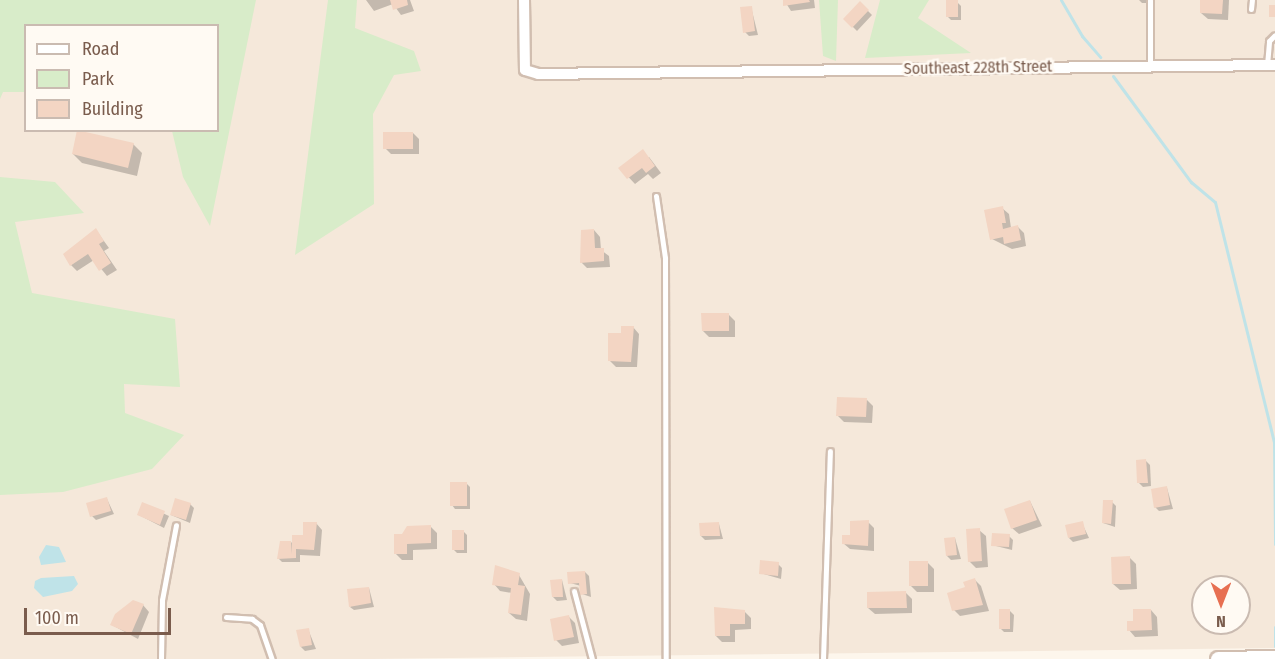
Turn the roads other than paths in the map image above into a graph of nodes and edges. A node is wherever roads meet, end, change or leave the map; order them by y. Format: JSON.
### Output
{"nodes":[{"id":1,"x":524,"y":0,"type":"edge"},
{"id":2,"x":1150,"y":0,"type":"edge"},
{"id":3,"x":1252,"y":0,"type":"edge"},
{"id":4,"x":1251,"y":9,"type":"dead end"},
{"id":5,"x":1275,"y":35,"type":"edge"},
{"id":6,"x":1271,"y":65,"type":"edge"},
{"id":7,"x":1150,"y":66,"type":"junction"},
{"id":8,"x":656,"y":196,"type":"dead end"},
{"id":9,"x":830,"y":452,"type":"dead end"},
{"id":10,"x":176,"y":525,"type":"dead end"},
{"id":11,"x":574,"y":591,"type":"dead end"},
{"id":12,"x":226,"y":617,"type":"dead end"},
{"id":13,"x":1275,"y":658,"type":"edge"},
{"id":14,"x":161,"y":659,"type":"edge"},
{"id":15,"x":272,"y":659,"type":"edge"},
{"id":16,"x":592,"y":659,"type":"edge"},
{"id":17,"x":666,"y":659,"type":"edge"},
{"id":18,"x":823,"y":659,"type":"edge"},
{"id":19,"x":1218,"y":659,"type":"edge"}],
"edges":[{"from":1,"to":7,"type":"street","name":"Southeast 228th Street"},
{"from":2,"to":7,"type":"lane"},
{"from":3,"to":4,"type":"lane"},
{"from":5,"to":6,"type":"lane"},
{"from":6,"to":7,"type":"street","name":"Southeast 228th Street"},
{"from":8,"to":17,"type":"lane"},
{"from":9,"to":18,"type":"lane"},
{"from":10,"to":14,"type":"lane"},
{"from":11,"to":16,"type":"lane"},
{"from":12,"to":15,"type":"lane"},
{"from":13,"to":19,"type":"street"}]}
